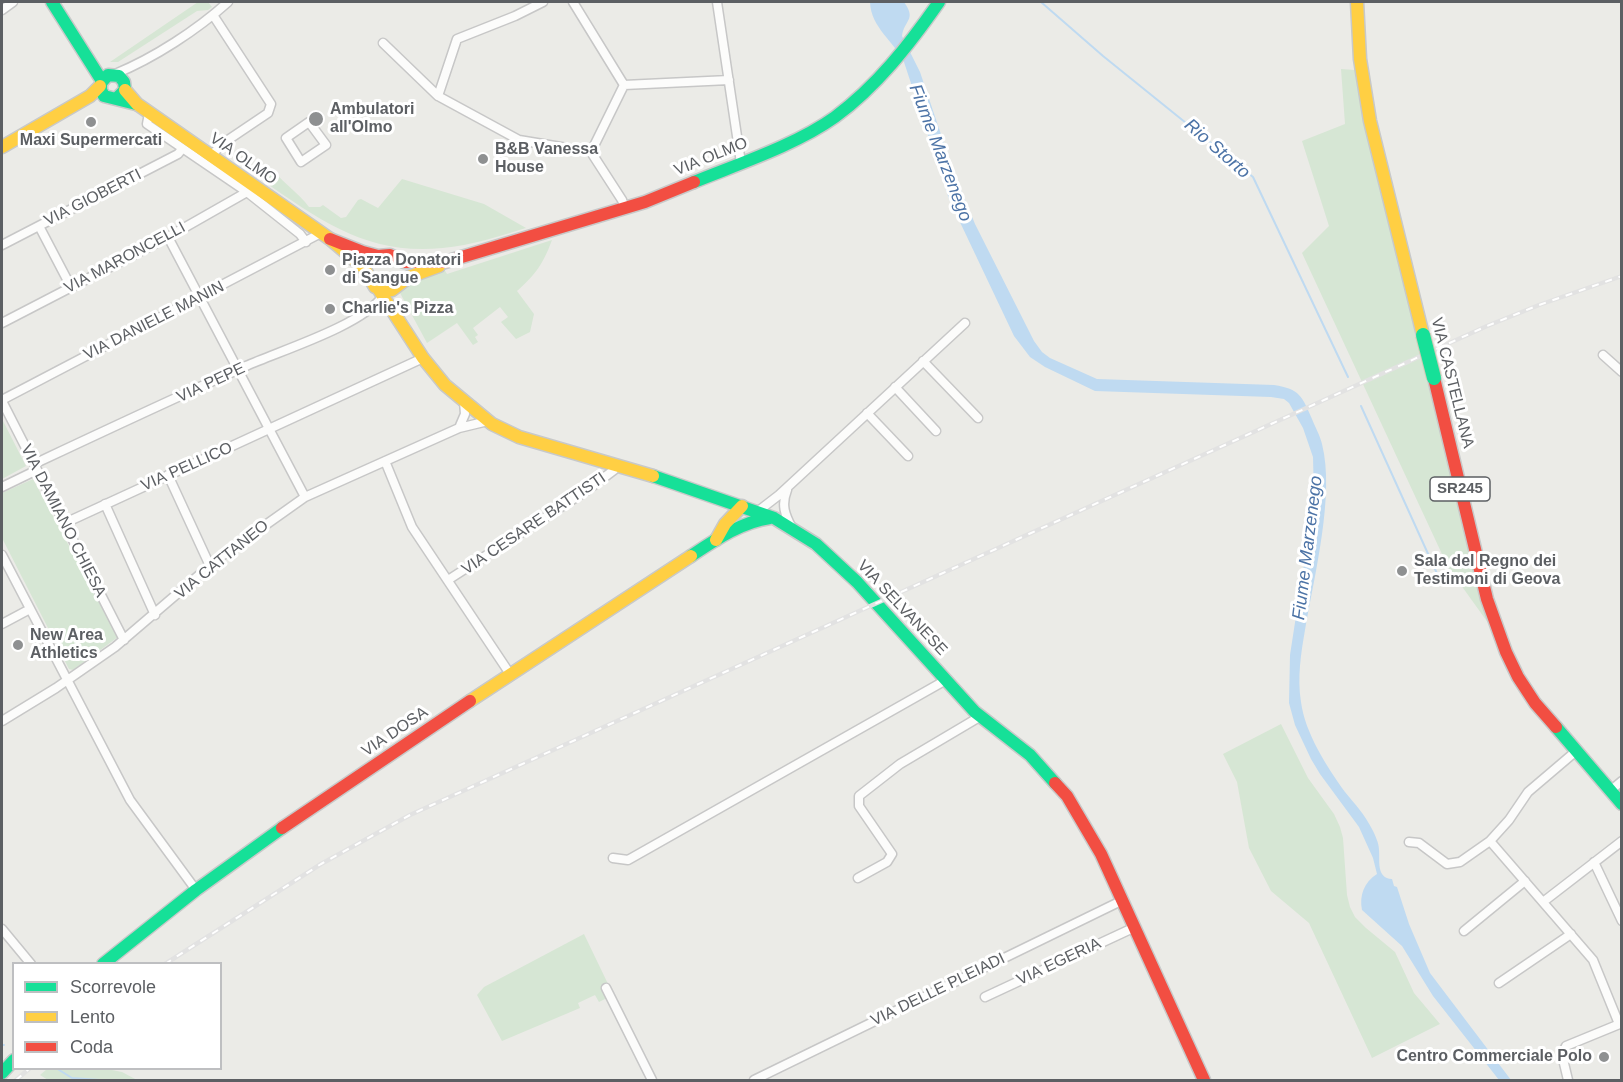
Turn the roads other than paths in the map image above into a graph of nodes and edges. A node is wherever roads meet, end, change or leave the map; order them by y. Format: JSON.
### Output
{"nodes":[{"id":1,"x":13,"y":2,"type":"edge"},
{"id":2,"x":52,"y":2,"type":"edge"},
{"id":3,"x":228,"y":2,"type":"edge"},
{"id":4,"x":543,"y":2,"type":"edge"},
{"id":5,"x":573,"y":2,"type":"edge"},
{"id":6,"x":717,"y":2,"type":"edge"},
{"id":7,"x":939,"y":2,"type":"edge"},
{"id":8,"x":1357,"y":2,"type":"edge"},
{"id":9,"x":2,"y":9,"type":"edge"},
{"id":10,"x":213,"y":15,"type":"junction"},
{"id":11,"x":383,"y":43,"type":"dead end"},
{"id":12,"x":135,"y":66,"type":"junction"},
{"id":13,"x":729,"y":80,"type":"junction"},
{"id":14,"x":103,"y":82,"type":"junction"},
{"id":15,"x":624,"y":85,"type":"junction"},
{"id":16,"x":119,"y":93,"type":"junction"},
{"id":17,"x":438,"y":96,"type":"junction"},
{"id":18,"x":149,"y":113,"type":"junction"},
{"id":19,"x":309,"y":122,"type":"joint"},
{"id":20,"x":2,"y":147,"type":"edge"},
{"id":21,"x":182,"y":148,"type":"junction"},
{"id":22,"x":591,"y":152,"type":"junction"},
{"id":23,"x":211,"y":156,"type":"junction"},
{"id":24,"x":741,"y":163,"type":"junction"},
{"id":25,"x":249,"y":189,"type":"junction"},
{"id":26,"x":625,"y":208,"type":"junction"},
{"id":27,"x":39,"y":226,"type":"junction"},
{"id":28,"x":326,"y":236,"type":"junction"},
{"id":29,"x":168,"y":237,"type":"junction"},
{"id":30,"x":306,"y":242,"type":"junction"},
{"id":31,"x":2,"y":245,"type":"edge"},
{"id":32,"x":378,"y":256,"type":"junction"},
{"id":33,"x":400,"y":261,"type":"junction"},
{"id":34,"x":445,"y":262,"type":"junction"},
{"id":35,"x":368,"y":274,"type":"junction"},
{"id":36,"x":400,"y":284,"type":"junction"},
{"id":37,"x":71,"y":287,"type":"junction"},
{"id":38,"x":381,"y":293,"type":"junction"},
{"id":39,"x":200,"y":297,"type":"junction"},
{"id":40,"x":2,"y":323,"type":"edge"},
{"id":41,"x":965,"y":323,"type":"dead end"},
{"id":42,"x":414,"y":343,"type":"junction"},
{"id":43,"x":1603,"y":354,"type":"dead end"},
{"id":44,"x":423,"y":358,"type":"junction"},
{"id":45,"x":923,"y":361,"type":"junction"},
{"id":46,"x":238,"y":370,"type":"junction"},
{"id":47,"x":1622,"y":372,"type":"edge"},
{"id":48,"x":895,"y":387,"type":"junction"},
{"id":49,"x":2,"y":401,"type":"edge"},
{"id":50,"x":464,"y":402,"type":"junction"},
{"id":51,"x":867,"y":413,"type":"junction"},
{"id":52,"x":483,"y":418,"type":"junction"},
{"id":53,"x":978,"y":418,"type":"dead end"},
{"id":54,"x":459,"y":428,"type":"junction"},
{"id":55,"x":270,"y":429,"type":"junction"},
{"id":56,"x":936,"y":431,"type":"dead end"},
{"id":57,"x":908,"y":456,"type":"dead end"},
{"id":58,"x":385,"y":461,"type":"junction"},
{"id":59,"x":616,"y":465,"type":"junction"},
{"id":60,"x":35,"y":467,"type":"junction"},
{"id":61,"x":168,"y":475,"type":"junction"},
{"id":62,"x":788,"y":486,"type":"junction"},
{"id":63,"x":2,"y":488,"type":"edge"},
{"id":64,"x":305,"y":497,"type":"junction"},
{"id":65,"x":718,"y":498,"type":"junction"},
{"id":66,"x":105,"y":504,"type":"junction"},
{"id":67,"x":742,"y":506,"type":"junction"},
{"id":68,"x":757,"y":512,"type":"junction"},
{"id":69,"x":774,"y":518,"type":"junction"},
{"id":70,"x":65,"y":523,"type":"junction"},
{"id":71,"x":730,"y":527,"type":"junction"},
{"id":72,"x":792,"y":528,"type":"junction"},
{"id":73,"x":2,"y":555,"type":"edge"},
{"id":74,"x":210,"y":566,"type":"junction"},
{"id":75,"x":448,"y":580,"type":"junction"},
{"id":76,"x":30,"y":609,"type":"junction"},
{"id":77,"x":155,"y":615,"type":"junction"},
{"id":78,"x":2,"y":624,"type":"edge"},
{"id":79,"x":124,"y":640,"type":"junction"},
{"id":80,"x":510,"y":674,"type":"junction"},
{"id":81,"x":946,"y":680,"type":"junction"},
{"id":82,"x":67,"y":681,"type":"junction"},
{"id":83,"x":981,"y":716,"type":"junction"},
{"id":84,"x":2,"y":721,"type":"edge"},
{"id":85,"x":1575,"y":752,"type":"junction"},
{"id":86,"x":1622,"y":781,"type":"edge"},
{"id":87,"x":1610,"y":791,"type":"junction"},
{"id":88,"x":1622,"y":804,"type":"edge"},
{"id":89,"x":1490,"y":841,"type":"junction"},
{"id":90,"x":1622,"y":841,"type":"edge"},
{"id":91,"x":1409,"y":842,"type":"dead end"},
{"id":92,"x":613,"y":858,"type":"dead end"},
{"id":93,"x":1594,"y":862,"type":"junction"},
{"id":94,"x":858,"y":878,"type":"dead end"},
{"id":95,"x":1525,"y":881,"type":"junction"},
{"id":96,"x":196,"y":890,"type":"junction"},
{"id":97,"x":1121,"y":901,"type":"junction"},
{"id":98,"x":1543,"y":902,"type":"junction"},
{"id":99,"x":1622,"y":921,"type":"edge"},
{"id":100,"x":1133,"y":928,"type":"junction"},
{"id":101,"x":2,"y":929,"type":"edge"},
{"id":102,"x":1464,"y":931,"type":"dead end"},
{"id":103,"x":1571,"y":934,"type":"junction"},
{"id":104,"x":31,"y":962,"type":"edge"},
{"id":105,"x":104,"y":962,"type":"edge"},
{"id":106,"x":1499,"y":983,"type":"dead end"},
{"id":107,"x":606,"y":988,"type":"dead end"},
{"id":108,"x":985,"y":997,"type":"dead end"},
{"id":109,"x":1620,"y":1023,"type":"edge"},
{"id":110,"x":651,"y":1080,"type":"edge"},
{"id":111,"x":754,"y":1080,"type":"edge"},
{"id":112,"x":1204,"y":1080,"type":"edge"},
{"id":113,"x":1568,"y":1080,"type":"edge"}],
"edges":[{"from":1,"to":9,"type":"street"},
{"from":2,"to":14,"type":"street"},
{"from":3,"to":10,"type":"street"},
{"from":4,"to":17,"type":"street"},
{"from":5,"to":15,"type":"street"},
{"from":6,"to":13,"type":"street"},
{"from":7,"to":24,"type":"street","name":"VIA OLMO"},
{"from":8,"to":85,"type":"street","name":"VIA CASTELLANA","number":"SR245","bridge":true},
{"from":10,"to":12,"type":"street"},
{"from":10,"to":23,"type":"street"},
{"from":11,"to":17,"type":"street"},
{"from":12,"to":14,"type":"street"},
{"from":12,"to":16,"type":"street"},
{"from":13,"to":15,"type":"street"},
{"from":13,"to":24,"type":"street"},
{"from":14,"to":16,"type":"street"},
{"from":14,"to":16,"type":"street"},
{"from":14,"to":20,"type":"street"},
{"from":15,"to":22,"type":"street"},
{"from":16,"to":18,"type":"street","name":"VIA OLMO"},
{"from":17,"to":22,"type":"street"},
{"from":18,"to":21,"type":"street","name":"VIA OLMO"},
{"from":18,"to":23,"type":"street","name":"VIA OLMO"},
{"from":19,"to":19,"type":"street"},
{"from":21,"to":25,"type":"street","name":"VIA OLMO"},
{"from":21,"to":27,"type":"street","name":"VIA GIOBERTI"},
{"from":22,"to":26,"type":"street"},
{"from":23,"to":25,"type":"street","name":"VIA OLMO"},
{"from":24,"to":26,"type":"street","name":"VIA OLMO"},
{"from":25,"to":28,"type":"street","name":"VIA OLMO"},
{"from":25,"to":29,"type":"street","name":"VIA MARONCELLI"},
{"from":25,"to":30,"type":"street","name":"VIA OLMO"},
{"from":26,"to":34,"type":"street","name":"VIA OLMO"},
{"from":27,"to":31,"type":"street","name":"VIA GIOBERTI"},
{"from":27,"to":37,"type":"street"},
{"from":28,"to":30,"type":"street","name":"VIA DANIELE MANIN"},
{"from":28,"to":32,"type":"street","name":"VIA OLMO"},
{"from":28,"to":35,"type":"street","name":"VIA OLMO"},
{"from":29,"to":37,"type":"street","name":"VIA MARONCELLI"},
{"from":29,"to":39,"type":"street"},
{"from":30,"to":39,"type":"street","name":"VIA DANIELE MANIN"},
{"from":32,"to":33,"type":"street","name":"VIA OLMO"},
{"from":32,"to":35,"type":"street"},
{"from":33,"to":34,"type":"street","name":"VIA OLMO"},
{"from":33,"to":36,"type":"street"},
{"from":34,"to":36,"type":"street","name":"VIA OLMO"},
{"from":35,"to":38,"type":"street","name":"VIA OLMO"},
{"from":36,"to":38,"type":"street","name":"VIA OLMO"},
{"from":36,"to":42,"type":"street","name":"VIA SELVANESE"},
{"from":37,"to":40,"type":"street","name":"VIA MARONCELLI"},
{"from":38,"to":42,"type":"street","name":"VIA SELVANESE"},
{"from":38,"to":46,"type":"street","name":"VIA PEPE"},
{"from":39,"to":46,"type":"street"},
{"from":39,"to":49,"type":"street","name":"VIA DANIELE MANIN"},
{"from":41,"to":45,"type":"street"},
{"from":42,"to":44,"type":"street","name":"VIA SELVANESE"},
{"from":43,"to":47,"type":"street"},
{"from":44,"to":50,"type":"street","name":"VIA SELVANESE"},
{"from":44,"to":55,"type":"street","name":"VIA PELLICO"},
{"from":45,"to":48,"type":"street"},
{"from":45,"to":53,"type":"street"},
{"from":46,"to":55,"type":"street"},
{"from":46,"to":60,"type":"street","name":"VIA PEPE"},
{"from":48,"to":51,"type":"street"},
{"from":48,"to":56,"type":"street"},
{"from":49,"to":60,"type":"street","name":"VIA DAMIANO CHIESA"},
{"from":50,"to":52,"type":"street","name":"VIA SELVANESE"},
{"from":50,"to":54,"type":"street"},
{"from":51,"to":57,"type":"street"},
{"from":51,"to":62,"type":"street"},
{"from":52,"to":54,"type":"street","name":"VIA CATTANEO"},
{"from":52,"to":59,"type":"street","name":"VIA SELVANESE"},
{"from":54,"to":58,"type":"street","name":"VIA CATTANEO"},
{"from":55,"to":61,"type":"street","name":"VIA PELLICO"},
{"from":55,"to":64,"type":"street"},
{"from":58,"to":64,"type":"street","name":"VIA CATTANEO"},
{"from":58,"to":75,"type":"street","name":"VIA CESARE BATTISTI"},
{"from":59,"to":65,"type":"street","name":"VIA SELVANESE"},
{"from":59,"to":75,"type":"street","name":"VIA CESARE BATTISTI"},
{"from":60,"to":63,"type":"street","name":"VIA PEPE"},
{"from":60,"to":70,"type":"street","name":"VIA DAMIANO CHIESA"},
{"from":61,"to":66,"type":"street","name":"VIA PELLICO"},
{"from":61,"to":74,"type":"street"},
{"from":62,"to":68,"type":"street"},
{"from":62,"to":72,"type":"street"},
{"from":64,"to":74,"type":"street","name":"VIA CATTANEO"},
{"from":65,"to":67,"type":"street","name":"VIA SELVANESE"},
{"from":65,"to":71,"type":"street"},
{"from":66,"to":70,"type":"street","name":"VIA PELLICO"},
{"from":66,"to":77,"type":"street"},
{"from":67,"to":68,"type":"street","name":"VIA SELVANESE"},
{"from":67,"to":71,"type":"street"},
{"from":68,"to":69,"type":"street","name":"VIA SELVANESE"},
{"from":69,"to":71,"type":"street"},
{"from":69,"to":72,"type":"street","name":"VIA SELVANESE"},
{"from":70,"to":79,"type":"street","name":"VIA DAMIANO CHIESA"},
{"from":71,"to":80,"type":"street","name":"VIA DOSA"},
{"from":72,"to":81,"type":"street","name":"VIA SELVANESE"},
{"from":73,"to":76,"type":"street"},
{"from":74,"to":77,"type":"street","name":"VIA CATTANEO"},
{"from":75,"to":80,"type":"street","name":"VIA CESARE BATTISTI"},
{"from":76,"to":78,"type":"street"},
{"from":76,"to":82,"type":"street"},
{"from":77,"to":79,"type":"street","name":"VIA CATTANEO"},
{"from":79,"to":82,"type":"street","name":"VIA CATTANEO"},
{"from":80,"to":96,"type":"street","name":"VIA DOSA"},
{"from":81,"to":83,"type":"street","name":"VIA SELVANESE"},
{"from":81,"to":92,"type":"street"},
{"from":82,"to":84,"type":"street","name":"VIA CATTANEO"},
{"from":82,"to":96,"type":"street"},
{"from":83,"to":94,"type":"street"},
{"from":83,"to":97,"type":"street","name":"VIA SELVANESE"},
{"from":85,"to":87,"type":"street","name":"VIA CASTELLANA","number":"SR245"},
{"from":85,"to":89,"type":"street"},
{"from":86,"to":87,"type":"street"},
{"from":87,"to":88,"type":"street","name":"VIA CASTELLANA","number":"SR245"},
{"from":89,"to":91,"type":"street"},
{"from":89,"to":95,"type":"street"},
{"from":90,"to":93,"type":"street"},
{"from":93,"to":98,"type":"street"},
{"from":93,"to":99,"type":"street"},
{"from":95,"to":98,"type":"street"},
{"from":95,"to":102,"type":"street"},
{"from":96,"to":105,"type":"street","name":"VIA DOSA"},
{"from":97,"to":100,"type":"street","name":"VIA SELVANESE"},
{"from":97,"to":111,"type":"street","name":"VIA DELLE PLEIADI"},
{"from":98,"to":103,"type":"street"},
{"from":100,"to":108,"type":"street","name":"VIA EGERIA"},
{"from":100,"to":112,"type":"street","name":"VIA SELVANESE"},
{"from":101,"to":104,"type":"street"},
{"from":103,"to":106,"type":"street"},
{"from":103,"to":109,"type":"street"},
{"from":107,"to":110,"type":"street"},
{"from":109,"to":113,"type":"street"}]}
